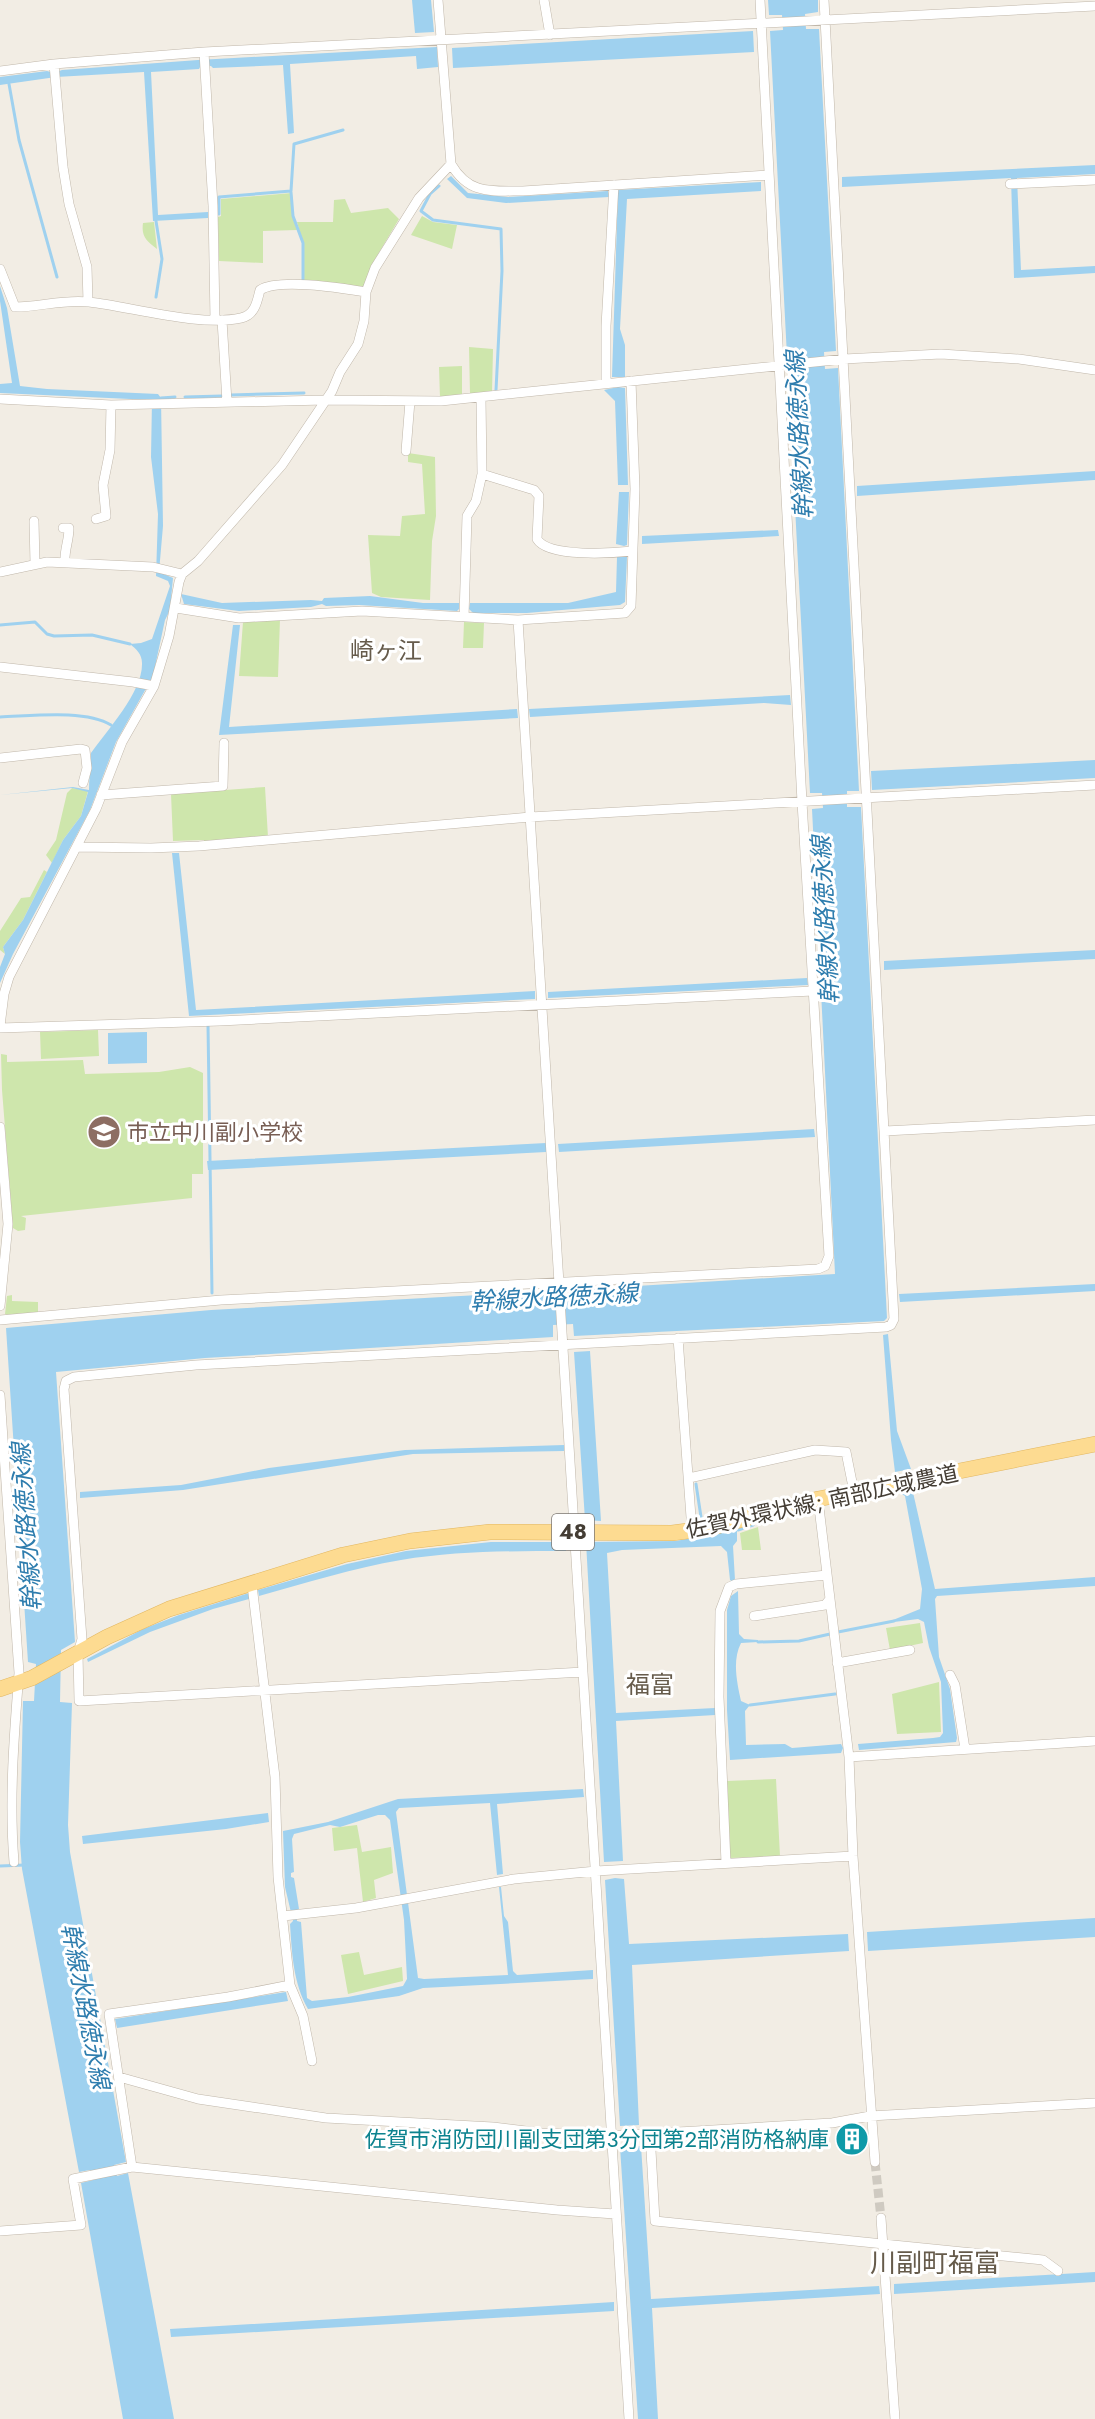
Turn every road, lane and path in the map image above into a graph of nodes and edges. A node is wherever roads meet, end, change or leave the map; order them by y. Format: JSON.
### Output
{"nodes":[{"id":1,"x":438,"y":0,"type":"edge"},
{"id":2,"x":543,"y":0,"type":"edge"},
{"id":3,"x":760,"y":0,"type":"edge"},
{"id":4,"x":824,"y":0,"type":"edge"},
{"id":5,"x":1095,"y":6,"type":"edge"},
{"id":6,"x":825,"y":21,"type":"junction"},
{"id":7,"x":761,"y":24,"type":"junction"},
{"id":8,"x":550,"y":35,"type":"junction"},
{"id":9,"x":442,"y":41,"type":"junction"},
{"id":10,"x":205,"y":60,"type":"junction"},
{"id":11,"x":0,"y":71,"type":"edge"},
{"id":12,"x":55,"y":71,"type":"junction"},
{"id":13,"x":451,"y":164,"type":"junction"},
{"id":14,"x":768,"y":175,"type":"junction"},
{"id":15,"x":1095,"y":180,"type":"edge"},
{"id":16,"x":1015,"y":184,"type":"dead end"},
{"id":17,"x":614,"y":185,"type":"junction"},
{"id":18,"x":0,"y":269,"type":"edge"},
{"id":19,"x":366,"y":292,"type":"junction"},
{"id":20,"x":88,"y":302,"type":"junction"},
{"id":21,"x":218,"y":320,"type":"junction"},
{"id":22,"x":844,"y":359,"type":"junction"},
{"id":23,"x":778,"y":366,"type":"junction"},
{"id":24,"x":1095,"y":370,"type":"edge"},
{"id":25,"x":631,"y":381,"type":"junction"},
{"id":26,"x":606,"y":383,"type":"junction"},
{"id":27,"x":481,"y":398,"type":"junction"},
{"id":28,"x":0,"y":399,"type":"edge"},
{"id":29,"x":325,"y":399,"type":"junction"},
{"id":30,"x":227,"y":402,"type":"junction"},
{"id":31,"x":410,"y":402,"type":"junction"},
{"id":32,"x":111,"y":405,"type":"junction"},
{"id":33,"x":406,"y":451,"type":"dead end"},
{"id":34,"x":482,"y":474,"type":"junction"},
{"id":35,"x":96,"y":519,"type":"dead end"},
{"id":36,"x":34,"y":521,"type":"dead end"},
{"id":37,"x":63,"y":528,"type":"dead end"},
{"id":38,"x":633,"y":551,"type":"junction"},
{"id":39,"x":65,"y":563,"type":"junction"},
{"id":40,"x":35,"y":564,"type":"junction"},
{"id":41,"x":0,"y":572,"type":"edge"},
{"id":42,"x":182,"y":574,"type":"junction"},
{"id":43,"x":176,"y":608,"type":"junction"},
{"id":44,"x":464,"y":617,"type":"junction"},
{"id":45,"x":518,"y":620,"type":"junction"},
{"id":46,"x":0,"y":667,"type":"edge"},
{"id":47,"x":154,"y":686,"type":"junction"},
{"id":48,"x":224,"y":743,"type":"dead end"},
{"id":49,"x":0,"y":758,"type":"edge"},
{"id":50,"x":105,"y":782,"type":"junction"},
{"id":51,"x":1095,"y":785,"type":"edge"},
{"id":52,"x":101,"y":795,"type":"junction"},
{"id":53,"x":867,"y":798,"type":"junction"},
{"id":54,"x":802,"y":802,"type":"junction"},
{"id":55,"x":530,"y":817,"type":"junction"},
{"id":56,"x":77,"y":847,"type":"junction"},
{"id":57,"x":813,"y":991,"type":"junction"},
{"id":58,"x":2,"y":993,"type":"edge"},
{"id":59,"x":542,"y":1004,"type":"junction"},
{"id":60,"x":0,"y":1027,"type":"edge"},
{"id":61,"x":1095,"y":1120,"type":"edge"},
{"id":62,"x":0,"y":1126,"type":"edge"},
{"id":63,"x":885,"y":1131,"type":"junction"},
{"id":64,"x":560,"y":1282,"type":"junction"},
{"id":65,"x":0,"y":1306,"type":"edge"},
{"id":66,"x":0,"y":1320,"type":"edge"},
{"id":67,"x":678,"y":1338,"type":"junction"},
{"id":68,"x":564,"y":1344,"type":"junction"},
{"id":69,"x":0,"y":1395,"type":"edge"},
{"id":70,"x":1095,"y":1444,"type":"edge"},
{"id":71,"x":689,"y":1478,"type":"junction"},
{"id":72,"x":854,"y":1492,"type":"junction"},
{"id":73,"x":818,"y":1499,"type":"junction"},
{"id":74,"x":692,"y":1531,"type":"junction"},
{"id":75,"x":576,"y":1532,"type":"junction"},
{"id":76,"x":826,"y":1575,"type":"junction"},
{"id":77,"x":252,"y":1585,"type":"junction"},
{"id":78,"x":830,"y":1600,"type":"junction"},
{"id":79,"x":754,"y":1616,"type":"dead end"},
{"id":80,"x":910,"y":1650,"type":"dead end"},
{"id":81,"x":71,"y":1657,"type":"junction"},
{"id":82,"x":837,"y":1663,"type":"junction"},
{"id":83,"x":584,"y":1672,"type":"junction"},
{"id":84,"x":950,"y":1675,"type":"dead end"},
{"id":85,"x":25,"y":1681,"type":"junction"},
{"id":86,"x":0,"y":1689,"type":"edge"},
{"id":87,"x":265,"y":1690,"type":"junction"},
{"id":88,"x":1095,"y":1741,"type":"edge"},
{"id":89,"x":965,"y":1749,"type":"junction"},
{"id":90,"x":849,"y":1757,"type":"junction"},
{"id":91,"x":853,"y":1856,"type":"junction"},
{"id":92,"x":14,"y":1862,"type":"dead end"},
{"id":93,"x":726,"y":1863,"type":"junction"},
{"id":94,"x":596,"y":1871,"type":"junction"},
{"id":95,"x":291,"y":1915,"type":"junction"},
{"id":96,"x":290,"y":1985,"type":"junction"},
{"id":97,"x":312,"y":2061,"type":"dead end"},
{"id":98,"x":119,"y":2077,"type":"junction"},
{"id":99,"x":1095,"y":2103,"type":"edge"},
{"id":100,"x":870,"y":2116,"type":"junction"},
{"id":101,"x":650,"y":2133,"type":"junction"},
{"id":102,"x":610,"y":2136,"type":"junction"},
{"id":103,"x":875,"y":2162,"type":"tunnel mouth"},
{"id":104,"x":132,"y":2167,"type":"junction"},
{"id":105,"x":615,"y":2214,"type":"junction"},
{"id":106,"x":881,"y":2218,"type":"tunnel mouth"},
{"id":107,"x":0,"y":2231,"type":"edge"},
{"id":108,"x":883,"y":2243,"type":"junction"},
{"id":109,"x":1058,"y":2271,"type":"dead end"},
{"id":110,"x":628,"y":2419,"type":"edge"},
{"id":111,"x":895,"y":2419,"type":"edge"}],
"edges":[{"from":1,"to":9,"type":"street"},
{"from":2,"to":8,"type":"street"},
{"from":3,"to":7,"type":"street"},
{"from":4,"to":6,"type":"street"},
{"from":5,"to":6,"type":"street"},
{"from":6,"to":7,"type":"street"},
{"from":6,"to":22,"type":"street"},
{"from":7,"to":8,"type":"street"},
{"from":7,"to":14,"type":"street"},
{"from":8,"to":9,"type":"street"},
{"from":9,"to":10,"type":"street"},
{"from":9,"to":13,"type":"street"},
{"from":10,"to":12,"type":"street"},
{"from":10,"to":21,"type":"street"},
{"from":11,"to":12,"type":"street"},
{"from":12,"to":20,"type":"street"},
{"from":13,"to":17,"type":"street"},
{"from":13,"to":19,"type":"street"},
{"from":14,"to":17,"type":"street"},
{"from":14,"to":23,"type":"street"},
{"from":15,"to":16,"type":"street"},
{"from":17,"to":26,"type":"street"},
{"from":18,"to":20,"type":"street"},
{"from":19,"to":21,"type":"street"},
{"from":19,"to":29,"type":"street"},
{"from":20,"to":21,"type":"street"},
{"from":21,"to":30,"type":"street"},
{"from":22,"to":23,"type":"street"},
{"from":22,"to":24,"type":"street"},
{"from":22,"to":53,"type":"street"},
{"from":23,"to":25,"type":"street"},
{"from":23,"to":54,"type":"street"},
{"from":25,"to":26,"type":"street"},
{"from":25,"to":38,"type":"street"},
{"from":26,"to":27,"type":"street"},
{"from":27,"to":31,"type":"street"},
{"from":27,"to":34,"type":"street"},
{"from":28,"to":32,"type":"street"},
{"from":29,"to":30,"type":"street"},
{"from":29,"to":31,"type":"street"},
{"from":29,"to":42,"type":"street"},
{"from":30,"to":32,"type":"street"},
{"from":31,"to":33,"type":"street"},
{"from":32,"to":35,"type":"street"},
{"from":34,"to":38,"type":"street"},
{"from":34,"to":44,"type":"street"},
{"from":36,"to":40,"type":"street"},
{"from":37,"to":39,"type":"street"},
{"from":38,"to":45,"type":"street"},
{"from":39,"to":40,"type":"street"},
{"from":39,"to":42,"type":"street"},
{"from":40,"to":41,"type":"street"},
{"from":42,"to":43,"type":"street"},
{"from":43,"to":44,"type":"street"},
{"from":43,"to":47,"type":"street"},
{"from":44,"to":45,"type":"street"},
{"from":45,"to":55,"type":"street"},
{"from":46,"to":47,"type":"street"},
{"from":47,"to":50,"type":"street"},
{"from":48,"to":52,"type":"street"},
{"from":49,"to":50,"type":"street"},
{"from":50,"to":52,"type":"street"},
{"from":51,"to":53,"type":"street"},
{"from":52,"to":56,"type":"street"},
{"from":53,"to":54,"type":"street"},
{"from":53,"to":63,"type":"street"},
{"from":54,"to":55,"type":"street"},
{"from":54,"to":57,"type":"street"},
{"from":55,"to":56,"type":"street"},
{"from":55,"to":59,"type":"street"},
{"from":56,"to":58,"type":"street"},
{"from":57,"to":59,"type":"street"},
{"from":57,"to":64,"type":"street"},
{"from":58,"to":60,"type":"street"},
{"from":59,"to":60,"type":"street"},
{"from":59,"to":64,"type":"street"},
{"from":61,"to":63,"type":"street"},
{"from":62,"to":65,"type":"street"},
{"from":63,"to":67,"type":"street"},
{"from":64,"to":66,"type":"street"},
{"from":64,"to":68,"type":"street"},
{"from":67,"to":68,"type":"street"},
{"from":67,"to":71,"type":"street"},
{"from":68,"to":75,"type":"street"},
{"from":68,"to":81,"type":"street"},
{"from":69,"to":85,"type":"street"},
{"from":70,"to":72,"type":"main road","name":"佐賀外環状線; 南部広域農道","number":"48"},
{"from":71,"to":72,"type":"street"},
{"from":71,"to":74,"type":"street"},
{"from":72,"to":73,"type":"main road","name":"佐賀外環状線; 南部広域農道","number":"48"},
{"from":73,"to":74,"type":"main road","name":"佐賀外環状線; 南部広域農道","number":"48"},
{"from":73,"to":76,"type":"street"},
{"from":74,"to":75,"type":"main road","name":"佐賀外環状線; 南部広域農道","number":"48"},
{"from":75,"to":77,"type":"main road","name":"佐賀外環状線; 南部広域農道","number":"48"},
{"from":75,"to":83,"type":"street"},
{"from":76,"to":78,"type":"street"},
{"from":76,"to":93,"type":"street"},
{"from":77,"to":81,"type":"main road","name":"佐賀外環状線; 南部広域農道","number":"48"},
{"from":77,"to":87,"type":"street"},
{"from":78,"to":79,"type":"street"},
{"from":78,"to":82,"type":"street"},
{"from":80,"to":82,"type":"street"},
{"from":81,"to":85,"type":"main road","number":"48"},
{"from":81,"to":87,"type":"street"},
{"from":82,"to":90,"type":"street"},
{"from":83,"to":87,"type":"street"},
{"from":83,"to":94,"type":"street"},
{"from":84,"to":89,"type":"street"},
{"from":85,"to":86,"type":"main road","number":"48"},
{"from":85,"to":92,"type":"street"},
{"from":87,"to":95,"type":"street"},
{"from":88,"to":89,"type":"street"},
{"from":89,"to":90,"type":"street"},
{"from":90,"to":91,"type":"street"},
{"from":91,"to":93,"type":"street"},
{"from":91,"to":100,"type":"street"},
{"from":93,"to":94,"type":"street"},
{"from":94,"to":95,"type":"street"},
{"from":94,"to":102,"type":"street"},
{"from":95,"to":96,"type":"street"},
{"from":96,"to":97,"type":"street"},
{"from":96,"to":98,"type":"street"},
{"from":98,"to":102,"type":"street"},
{"from":98,"to":104,"type":"street"},
{"from":99,"to":100,"type":"street"},
{"from":100,"to":101,"type":"street"},
{"from":100,"to":103,"type":"street"},
{"from":101,"to":102,"type":"street"},
{"from":101,"to":108,"type":"street"},
{"from":102,"to":105,"type":"street"},
{"from":104,"to":105,"type":"street"},
{"from":104,"to":107,"type":"street"},
{"from":105,"to":110,"type":"street"},
{"from":106,"to":108,"type":"street"},
{"from":108,"to":109,"type":"street"},
{"from":108,"to":111,"type":"street"}]}
